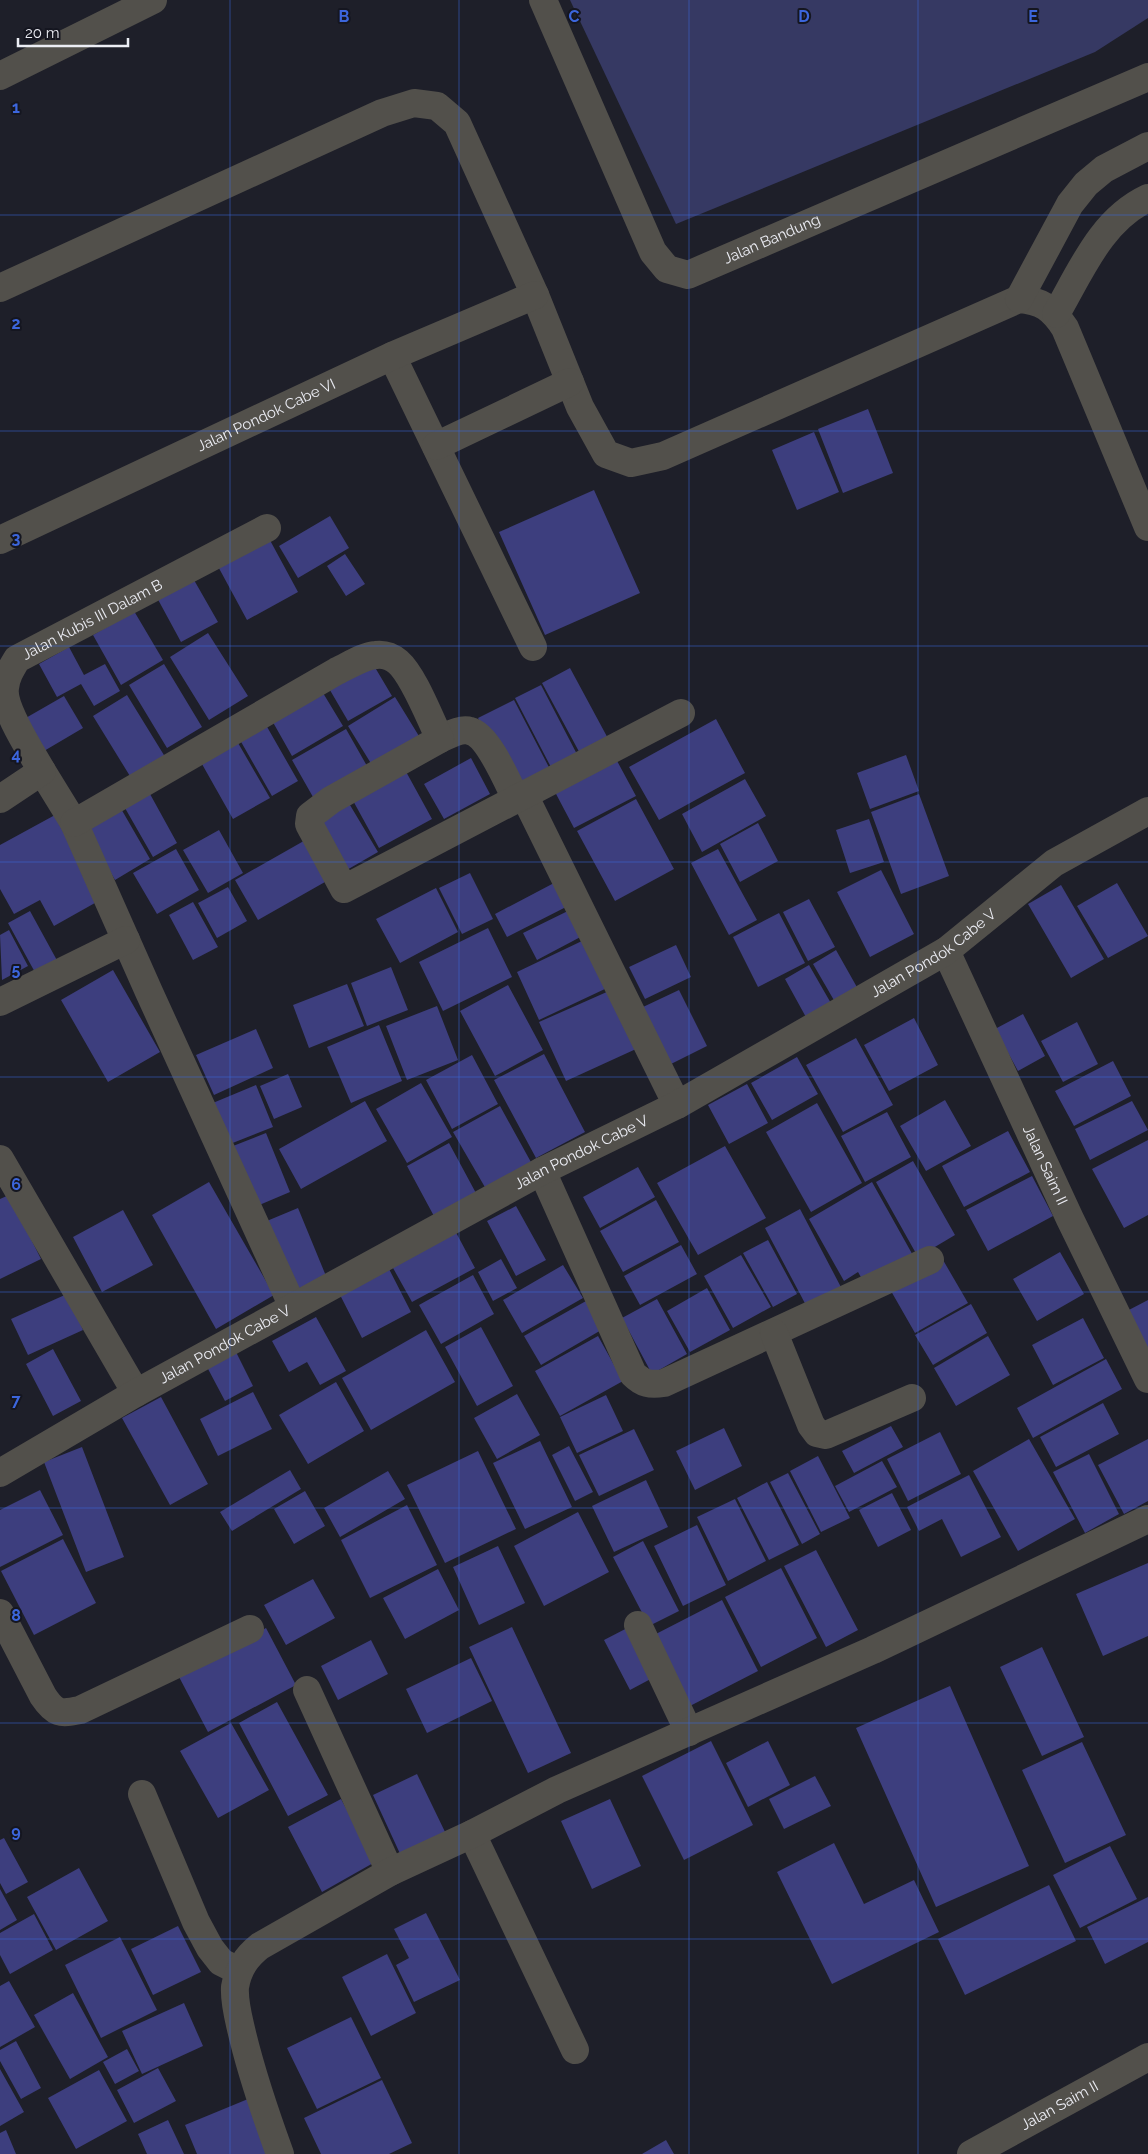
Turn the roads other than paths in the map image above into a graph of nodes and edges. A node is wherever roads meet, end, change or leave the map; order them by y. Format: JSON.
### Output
{"nodes":[{"id":1,"x":153,"y":0,"type":"edge"},
{"id":2,"x":543,"y":0,"type":"edge"},
{"id":3,"x":0,"y":76,"type":"edge"},
{"id":4,"x":1147,"y":82,"type":"edge"},
{"id":5,"x":1148,"y":146,"type":"edge"},
{"id":6,"x":1148,"y":198,"type":"edge"},
{"id":7,"x":0,"y":288,"type":"edge"},
{"id":8,"x":535,"y":295,"type":"junction"},
{"id":9,"x":1019,"y":299,"type":"junction"},
{"id":10,"x":1056,"y":314,"type":"junction"},
{"id":11,"x":392,"y":356,"type":"junction"},
{"id":12,"x":570,"y":382,"type":"junction"},
{"id":13,"x":436,"y":446,"type":"junction"},
{"id":14,"x":1148,"y":527,"type":"edge"},
{"id":15,"x":268,"y":528,"type":"dead end"},
{"id":16,"x":0,"y":540,"type":"edge"},
{"id":17,"x":533,"y":647,"type":"dead end"},
{"id":18,"x":681,"y":712,"type":"dead end"},
{"id":19,"x":440,"y":740,"type":"junction"},
{"id":20,"x":42,"y":771,"type":"junction"},
{"id":21,"x":520,"y":797,"type":"junction"},
{"id":22,"x":0,"y":799,"type":"edge"},
{"id":23,"x":1148,"y":811,"type":"edge"},
{"id":24,"x":74,"y":822,"type":"junction"},
{"id":25,"x":126,"y":940,"type":"junction"},
{"id":26,"x":946,"y":950,"type":"junction"},
{"id":27,"x":0,"y":1002,"type":"edge"},
{"id":28,"x":678,"y":1106,"type":"junction"},
{"id":29,"x":0,"y":1159,"type":"edge"},
{"id":30,"x":542,"y":1171,"type":"junction"},
{"id":31,"x":930,"y":1260,"type":"dead end"},
{"id":32,"x":293,"y":1307,"type":"junction"},
{"id":33,"x":774,"y":1333,"type":"junction"},
{"id":34,"x":1148,"y":1380,"type":"edge"},
{"id":35,"x":136,"y":1393,"type":"junction"},
{"id":36,"x":912,"y":1398,"type":"dead end"},
{"id":37,"x":0,"y":1473,"type":"edge"},
{"id":38,"x":1148,"y":1519,"type":"edge"},
{"id":39,"x":0,"y":1613,"type":"edge"},
{"id":40,"x":638,"y":1625,"type":"dead end"},
{"id":41,"x":250,"y":1629,"type":"dead end"},
{"id":42,"x":308,"y":1690,"type":"dead end"},
{"id":43,"x":689,"y":1732,"type":"junction"},
{"id":44,"x":142,"y":1794,"type":"dead end"},
{"id":45,"x":472,"y":1834,"type":"junction"},
{"id":46,"x":390,"y":1872,"type":"junction"},
{"id":47,"x":239,"y":1971,"type":"junction"},
{"id":48,"x":575,"y":2050,"type":"dead end"},
{"id":49,"x":1148,"y":2057,"type":"edge"},
{"id":50,"x":280,"y":2154,"type":"edge"},
{"id":51,"x":971,"y":2154,"type":"edge"}],
"edges":[{"from":1,"to":3,"type":"street"},
{"from":2,"to":4,"type":"street","name":"Jalan Bandung"},
{"from":5,"to":9,"type":"street"},
{"from":6,"to":10,"type":"street"},
{"from":7,"to":8,"type":"street"},
{"from":8,"to":11,"type":"street","name":"Jalan Pondok Cabe VI"},
{"from":8,"to":12,"type":"street"},
{"from":9,"to":10,"type":"street"},
{"from":9,"to":12,"type":"street"},
{"from":10,"to":14,"type":"street"},
{"from":11,"to":13,"type":"street"},
{"from":11,"to":16,"type":"street","name":"Jalan Pondok Cabe VI"},
{"from":12,"to":13,"type":"street"},
{"from":13,"to":17,"type":"street"},
{"from":15,"to":20,"type":"street","name":"Jalan Kubis III Dalam B"},
{"from":18,"to":21,"type":"street"},
{"from":19,"to":21,"type":"street"},
{"from":19,"to":21,"type":"street"},
{"from":19,"to":24,"type":"street"},
{"from":20,"to":22,"type":"street"},
{"from":20,"to":24,"type":"street","name":"Jalan Kubis III Dalam B"},
{"from":21,"to":28,"type":"street"},
{"from":23,"to":26,"type":"street","name":"Jalan Pondok Cabe V"},
{"from":24,"to":25,"type":"street","name":"Jalan Kubis III Dalam B"},
{"from":25,"to":27,"type":"street"},
{"from":25,"to":32,"type":"street","name":"Jalan Kubis III Dalam B"},
{"from":26,"to":28,"type":"street","name":"Jalan Pondok Cabe V"},
{"from":26,"to":34,"type":"street","name":"Jalan Saim II"},
{"from":28,"to":30,"type":"street","name":"Jalan Pondok Cabe V"},
{"from":29,"to":35,"type":"street"},
{"from":30,"to":32,"type":"street","name":"Jalan Pondok Cabe V"},
{"from":30,"to":33,"type":"street"},
{"from":31,"to":33,"type":"street"},
{"from":32,"to":35,"type":"street","name":"Jalan Pondok Cabe V"},
{"from":33,"to":36,"type":"street"},
{"from":35,"to":37,"type":"street","name":"Jalan Pondok Cabe V"},
{"from":38,"to":43,"type":"street"},
{"from":39,"to":41,"type":"street"},
{"from":40,"to":43,"type":"street"},
{"from":42,"to":46,"type":"street"},
{"from":43,"to":45,"type":"street"},
{"from":44,"to":47,"type":"street"},
{"from":45,"to":46,"type":"street"},
{"from":45,"to":48,"type":"street"},
{"from":46,"to":47,"type":"street"},
{"from":47,"to":50,"type":"street"},
{"from":49,"to":51,"type":"street","name":"Jalan Saim II"}]}
